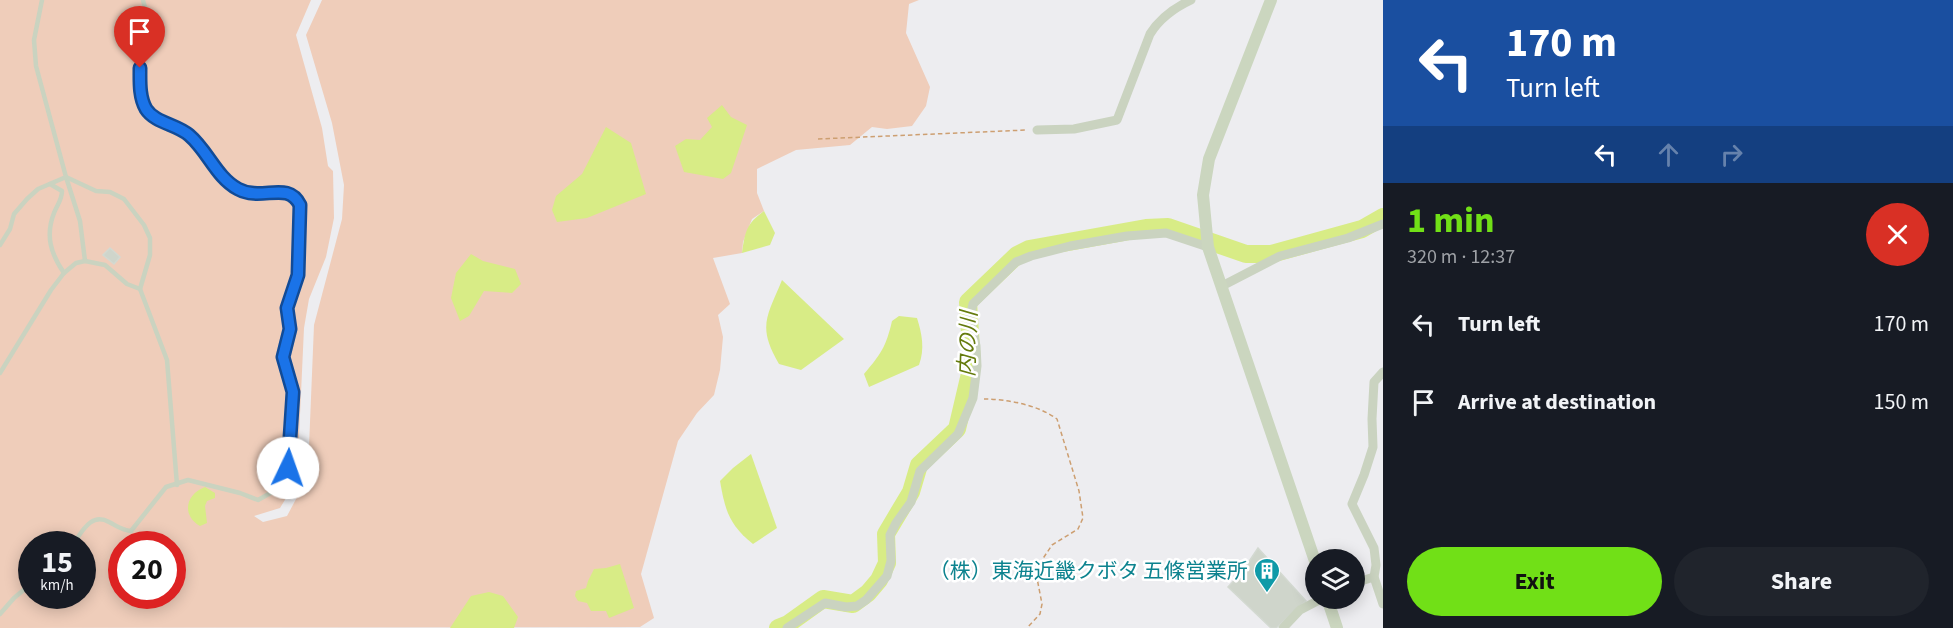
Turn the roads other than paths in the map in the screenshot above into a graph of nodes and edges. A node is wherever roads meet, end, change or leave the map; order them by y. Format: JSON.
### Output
{"nodes":[{"id":1,"x":42,"y":0,"type":"edge"},
{"id":2,"x":143,"y":0,"type":"edge"},
{"id":3,"x":1191,"y":0,"type":"edge"},
{"id":4,"x":1271,"y":0,"type":"edge"},
{"id":5,"x":1037,"y":130,"type":"road end"},
{"id":6,"x":66,"y":177,"type":"junction"},
{"id":7,"x":50,"y":184,"type":"junction"},
{"id":8,"x":1383,"y":224,"type":"edge"},
{"id":9,"x":0,"y":246,"type":"edge"},
{"id":10,"x":1208,"y":247,"type":"junction"},
{"id":11,"x":85,"y":261,"type":"junction"},
{"id":12,"x":64,"y":273,"type":"junction"},
{"id":13,"x":1222,"y":286,"type":"junction"},
{"id":14,"x":140,"y":289,"type":"junction"},
{"id":15,"x":1383,"y":372,"type":"edge"},
{"id":16,"x":0,"y":373,"type":"edge"},
{"id":17,"x":177,"y":485,"type":"junction"},
{"id":18,"x":82,"y":531,"type":"edge"},
{"id":19,"x":1311,"y":549,"type":"edge"},
{"id":20,"x":1374,"y":577,"type":"junction"},
{"id":21,"x":1365,"y":580,"type":"edge"},
{"id":22,"x":18,"y":595,"type":"edge"},
{"id":23,"x":1383,"y":604,"type":"edge"},
{"id":24,"x":1305,"y":608,"type":"edge"},
{"id":25,"x":1329,"y":609,"type":"edge"},
{"id":26,"x":0,"y":615,"type":"edge"},
{"id":27,"x":787,"y":628,"type":"edge"},
{"id":28,"x":1283,"y":628,"type":"edge"},
{"id":29,"x":1337,"y":628,"type":"edge"}],
"edges":[{"from":1,"to":6,"type":"lane"},
{"from":2,"to":17,"type":"lane"},
{"from":3,"to":5,"type":"street"},
{"from":4,"to":10,"type":"street"},
{"from":6,"to":7,"type":"lane"},
{"from":6,"to":11,"type":"lane"},
{"from":6,"to":14,"type":"lane"},
{"from":7,"to":9,"type":"lane"},
{"from":7,"to":12,"type":"lane"},
{"from":8,"to":13,"type":"street"},
{"from":10,"to":13,"type":"street"},
{"from":10,"to":27,"type":"street"},
{"from":11,"to":12,"type":"lane"},
{"from":11,"to":14,"type":"lane"},
{"from":12,"to":16,"type":"lane"},
{"from":13,"to":19,"type":"street"},
{"from":14,"to":17,"type":"lane"},
{"from":15,"to":20,"type":"street"},
{"from":17,"to":18,"type":"lane"},
{"from":20,"to":21,"type":"street"},
{"from":20,"to":23,"type":"street"},
{"from":22,"to":26,"type":"lane"},
{"from":24,"to":28,"type":"street"},
{"from":25,"to":29,"type":"street"}]}
